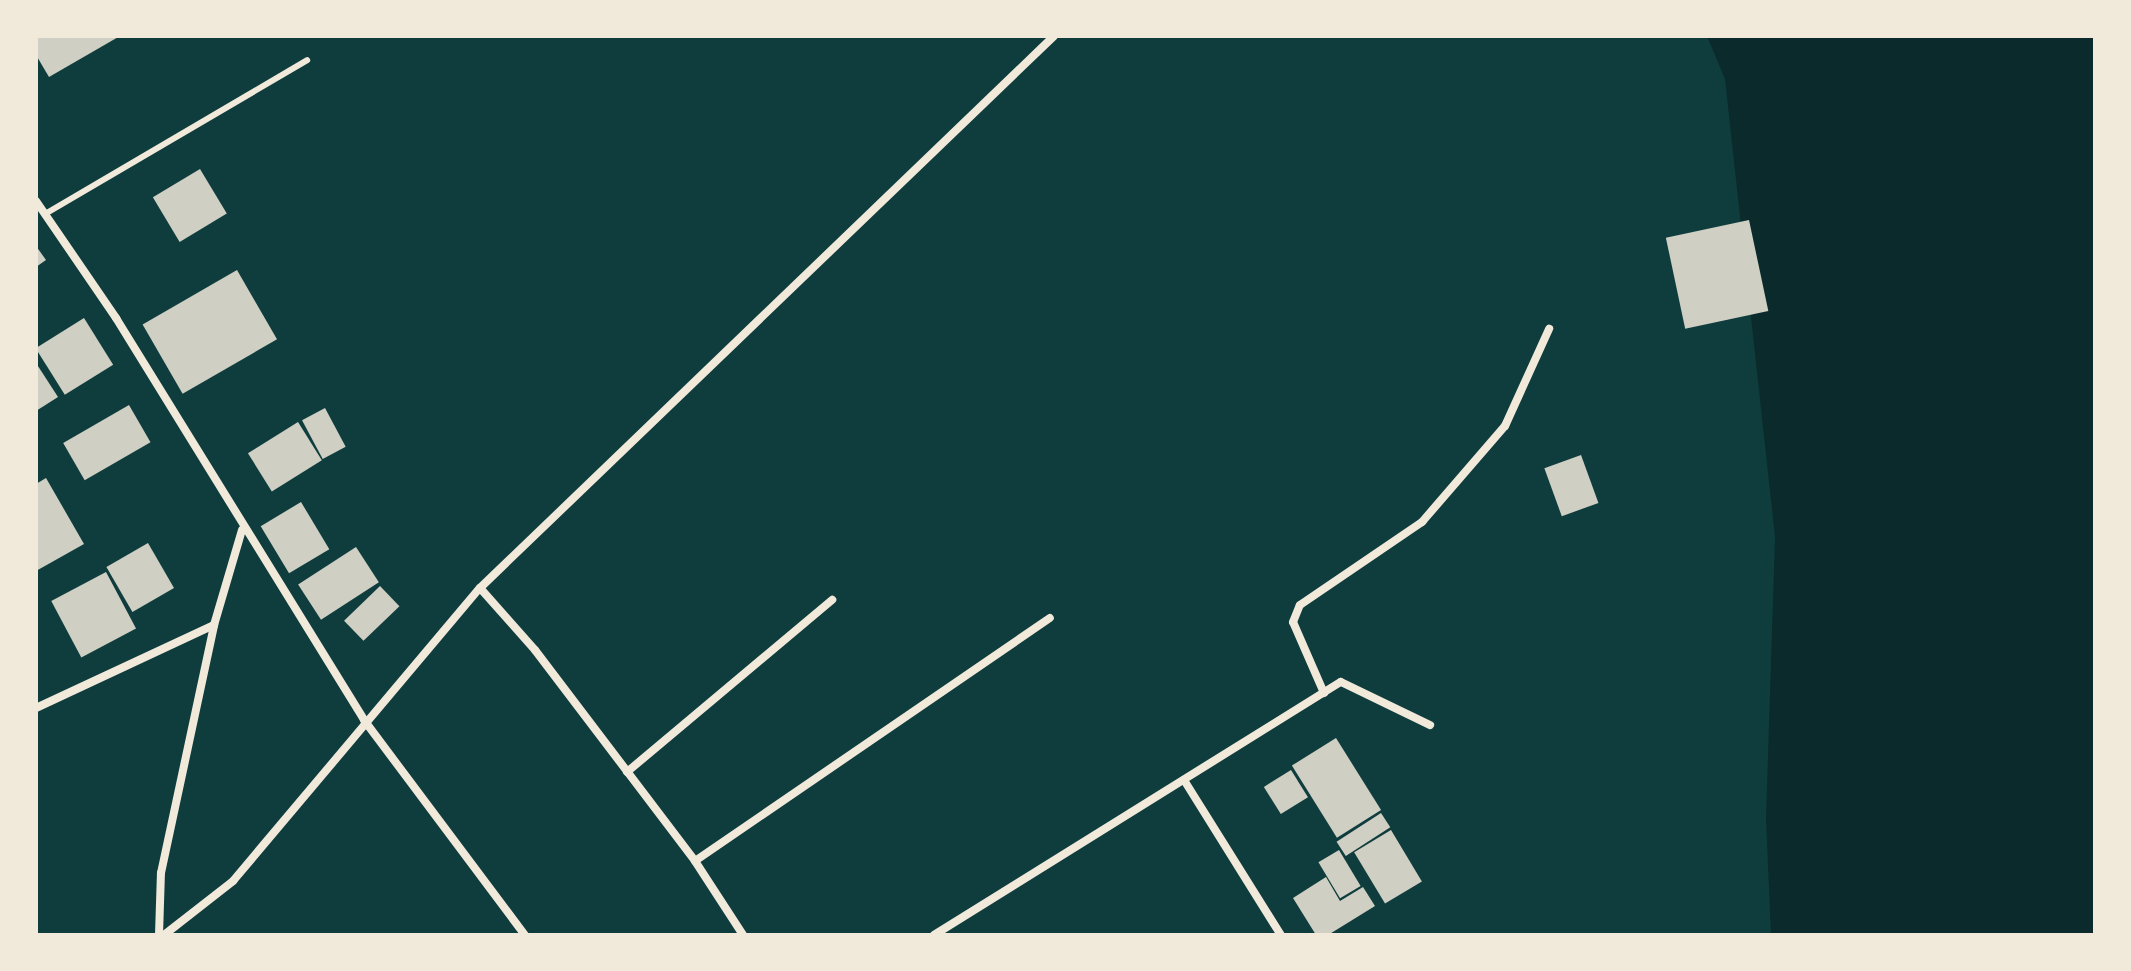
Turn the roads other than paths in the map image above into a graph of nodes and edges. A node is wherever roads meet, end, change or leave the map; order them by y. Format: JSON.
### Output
{"nodes":[{"id":1,"x":1054,"y":36,"type":"edge"},
{"id":2,"x":307,"y":60,"type":"dead end"},
{"id":3,"x":36,"y":201,"type":"edge"},
{"id":4,"x":45,"y":214,"type":"junction"},
{"id":5,"x":1549,"y":329,"type":"dead end"},
{"id":6,"x":242,"y":530,"type":"junction"},
{"id":7,"x":480,"y":588,"type":"junction"},
{"id":8,"x":832,"y":600,"type":"dead end"},
{"id":9,"x":1050,"y":618,"type":"dead end"},
{"id":10,"x":214,"y":625,"type":"junction"},
{"id":11,"x":1324,"y":693,"type":"junction"},
{"id":12,"x":36,"y":708,"type":"edge"},
{"id":13,"x":364,"y":720,"type":"junction"},
{"id":14,"x":1430,"y":725,"type":"dead end"},
{"id":15,"x":627,"y":772,"type":"junction"},
{"id":16,"x":1184,"y":780,"type":"junction"},
{"id":17,"x":695,"y":861,"type":"junction"},
{"id":18,"x":162,"y":935,"type":"edge"},
{"id":19,"x":525,"y":935,"type":"edge"},
{"id":20,"x":743,"y":935,"type":"edge"},
{"id":21,"x":934,"y":935,"type":"edge"},
{"id":22,"x":1281,"y":935,"type":"edge"}],
"edges":[{"from":1,"to":7,"type":"street"},
{"from":2,"to":4,"type":"lane"},
{"from":3,"to":4,"type":"street"},
{"from":4,"to":6,"type":"street"},
{"from":5,"to":11,"type":"street"},
{"from":6,"to":10,"type":"street"},
{"from":6,"to":13,"type":"street"},
{"from":7,"to":13,"type":"street"},
{"from":7,"to":15,"type":"street"},
{"from":8,"to":15,"type":"street"},
{"from":9,"to":17,"type":"street"},
{"from":10,"to":12,"type":"street"},
{"from":10,"to":18,"type":"street"},
{"from":11,"to":14,"type":"street"},
{"from":11,"to":16,"type":"street"},
{"from":13,"to":18,"type":"street"},
{"from":13,"to":19,"type":"street"},
{"from":15,"to":17,"type":"street"},
{"from":16,"to":21,"type":"street"},
{"from":16,"to":22,"type":"street"},
{"from":17,"to":20,"type":"street"}]}
